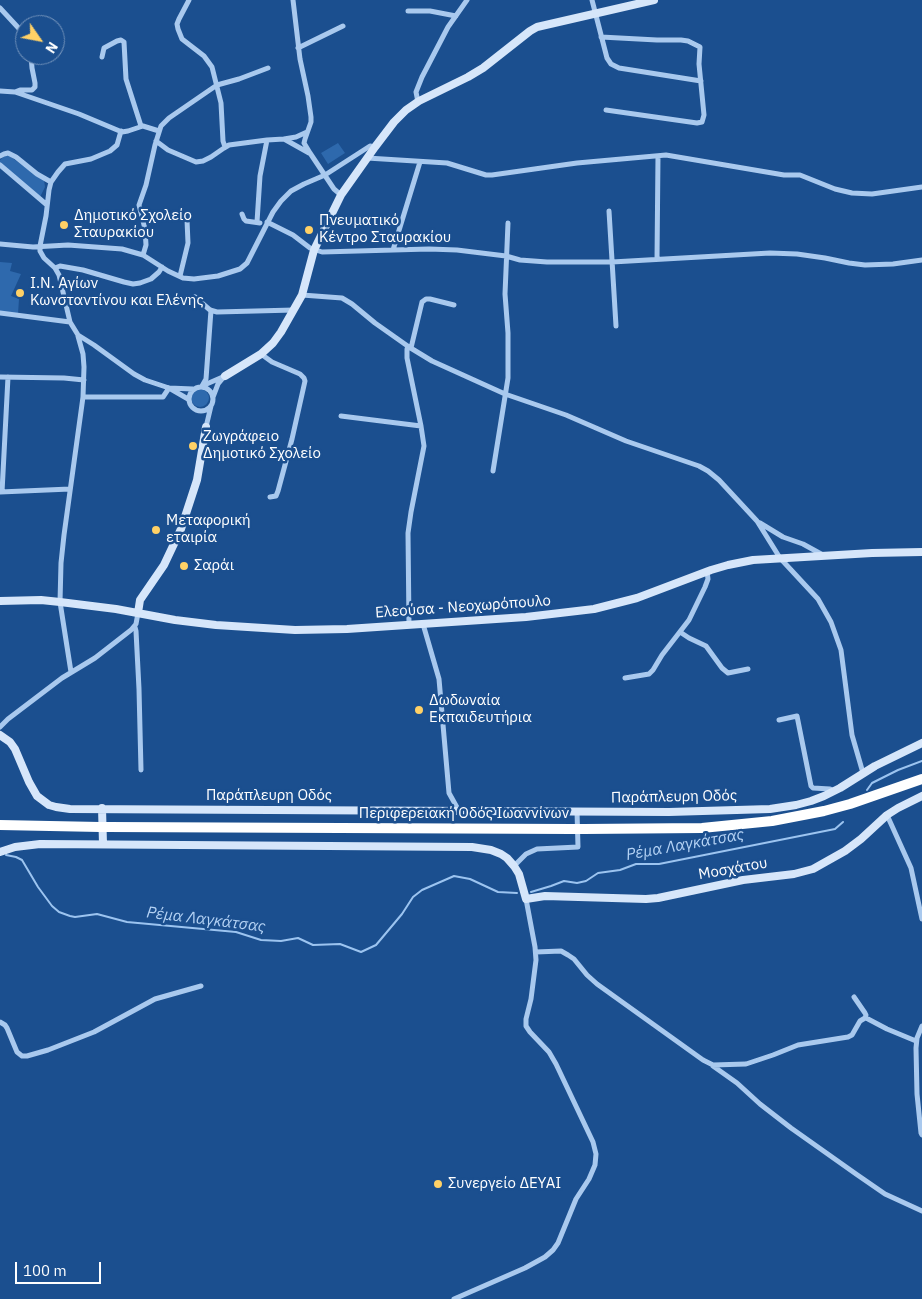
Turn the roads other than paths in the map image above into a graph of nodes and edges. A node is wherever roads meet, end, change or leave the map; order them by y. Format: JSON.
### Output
{"nodes":[{"id":1,"x":190,"y":0,"type":"edge"},
{"id":2,"x":293,"y":0,"type":"edge"},
{"id":3,"x":467,"y":0,"type":"edge"},
{"id":4,"x":592,"y":0,"type":"edge"},
{"id":5,"x":654,"y":0,"type":"edge"},
{"id":6,"x":0,"y":8,"type":"edge"},
{"id":7,"x":408,"y":11,"type":"dead end"},
{"id":8,"x":595,"y":13,"type":"junction"},
{"id":9,"x":456,"y":16,"type":"junction"},
{"id":10,"x":15,"y":24,"type":"edge"},
{"id":11,"x":343,"y":26,"type":"dead end"},
{"id":12,"x":601,"y":37,"type":"junction"},
{"id":13,"x":298,"y":48,"type":"junction"},
{"id":14,"x":102,"y":57,"type":"dead end"},
{"id":15,"x":32,"y":65,"type":"edge"},
{"id":16,"x":268,"y":68,"type":"dead end"},
{"id":17,"x":700,"y":80,"type":"junction"},
{"id":18,"x":217,"y":85,"type":"junction"},
{"id":19,"x":0,"y":91,"type":"edge"},
{"id":20,"x":15,"y":92,"type":"junction"},
{"id":21,"x":418,"y":102,"type":"junction"},
{"id":22,"x":606,"y":110,"type":"dead end"},
{"id":23,"x":141,"y":126,"type":"junction"},
{"id":24,"x":121,"y":131,"type":"junction"},
{"id":25,"x":159,"y":131,"type":"junction"},
{"id":26,"x":307,"y":132,"type":"junction"},
{"id":27,"x":284,"y":139,"type":"junction"},
{"id":28,"x":267,"y":140,"type":"junction"},
{"id":29,"x":156,"y":141,"type":"junction"},
{"id":30,"x":225,"y":147,"type":"junction"},
{"id":31,"x":375,"y":147,"type":"junction"},
{"id":32,"x":310,"y":153,"type":"junction"},
{"id":33,"x":0,"y":156,"type":"edge"},
{"id":34,"x":658,"y":156,"type":"junction"},
{"id":35,"x":367,"y":158,"type":"junction"},
{"id":36,"x":420,"y":162,"type":"junction"},
{"id":37,"x":0,"y":165,"type":"edge"},
{"id":38,"x":325,"y":175,"type":"junction"},
{"id":39,"x":51,"y":182,"type":"junction"},
{"id":40,"x":922,"y":187,"type":"edge"},
{"id":41,"x":342,"y":195,"type":"junction"},
{"id":42,"x":47,"y":205,"type":"junction"},
{"id":43,"x":609,"y":211,"type":"dead end"},
{"id":44,"x":242,"y":214,"type":"dead end"},
{"id":45,"x":187,"y":220,"type":"dead end"},
{"id":46,"x":257,"y":222,"type":"junction"},
{"id":47,"x":508,"y":223,"type":"dead end"},
{"id":48,"x":266,"y":224,"type":"junction"},
{"id":49,"x":0,"y":244,"type":"edge"},
{"id":50,"x":40,"y":246,"type":"junction"},
{"id":51,"x":314,"y":250,"type":"junction"},
{"id":52,"x":393,"y":250,"type":"junction"},
{"id":53,"x":143,"y":255,"type":"junction"},
{"id":54,"x":506,"y":256,"type":"junction"},
{"id":55,"x":657,"y":260,"type":"junction"},
{"id":56,"x":922,"y":260,"type":"edge"},
{"id":57,"x":612,"y":262,"type":"junction"},
{"id":58,"x":162,"y":267,"type":"junction"},
{"id":59,"x":55,"y":268,"type":"junction"},
{"id":60,"x":180,"y":276,"type":"junction"},
{"id":61,"x":302,"y":295,"type":"junction"},
{"id":62,"x":195,"y":297,"type":"dead end"},
{"id":63,"x":454,"y":305,"type":"dead end"},
{"id":64,"x":211,"y":310,"type":"junction"},
{"id":65,"x":295,"y":310,"type":"junction"},
{"id":66,"x":0,"y":313,"type":"edge"},
{"id":67,"x":70,"y":322,"type":"junction"},
{"id":68,"x":616,"y":326,"type":"dead end"},
{"id":69,"x":78,"y":335,"type":"junction"},
{"id":70,"x":409,"y":347,"type":"junction"},
{"id":71,"x":261,"y":354,"type":"junction"},
{"id":72,"x":225,"y":376,"type":"junction"},
{"id":73,"x":0,"y":377,"type":"edge"},
{"id":74,"x":8,"y":377,"type":"junction"},
{"id":75,"x":84,"y":380,"type":"junction"},
{"id":76,"x":202,"y":386,"type":"junction"},
{"id":77,"x":169,"y":388,"type":"junction"},
{"id":78,"x":194,"y":388,"type":"junction"},
{"id":79,"x":505,"y":394,"type":"junction"},
{"id":80,"x":83,"y":397,"type":"junction"},
{"id":81,"x":213,"y":397,"type":"junction"},
{"id":82,"x":188,"y":399,"type":"junction"},
{"id":83,"x":212,"y":404,"type":"junction"},
{"id":84,"x":198,"y":411,"type":"junction"},
{"id":85,"x":341,"y":416,"type":"dead end"},
{"id":86,"x":421,"y":426,"type":"junction"},
{"id":87,"x":206,"y":427,"type":"junction"},
{"id":88,"x":493,"y":471,"type":"dead end"},
{"id":89,"x":70,"y":489,"type":"junction"},
{"id":90,"x":1,"y":492,"type":"edge"},
{"id":91,"x":270,"y":497,"type":"dead end"},
{"id":92,"x":757,"y":521,"type":"junction"},
{"id":93,"x":922,"y":552,"type":"edge"},
{"id":94,"x":824,"y":555,"type":"junction"},
{"id":95,"x":780,"y":558,"type":"junction"},
{"id":96,"x":706,"y":571,"type":"junction"},
{"id":97,"x":0,"y":601,"type":"edge"},
{"id":98,"x":60,"y":602,"type":"junction"},
{"id":99,"x":138,"y":613,"type":"junction"},
{"id":100,"x":423,"y":624,"type":"junction"},
{"id":101,"x":409,"y":625,"type":"junction"},
{"id":102,"x":135,"y":627,"type":"junction"},
{"id":103,"x":680,"y":632,"type":"junction"},
{"id":104,"x":748,"y":669,"type":"dead end"},
{"id":105,"x":71,"y":672,"type":"junction"},
{"id":106,"x":625,"y":678,"type":"dead end"},
{"id":107,"x":778,"y":720,"type":"dead end"},
{"id":108,"x":0,"y":727,"type":"edge"},
{"id":109,"x":0,"y":735,"type":"edge"},
{"id":110,"x":922,"y":743,"type":"edge"},
{"id":111,"x":141,"y":770,"type":"dead end"},
{"id":112,"x":863,"y":773,"type":"junction"},
{"id":113,"x":922,"y":778,"type":"edge"},
{"id":114,"x":834,"y":792,"type":"junction"},
{"id":115,"x":922,"y":796,"type":"edge"},
{"id":116,"x":102,"y":808,"type":"junction"},
{"id":117,"x":459,"y":811,"type":"junction"},
{"id":118,"x":577,"y":811,"type":"junction"},
{"id":119,"x":887,"y":815,"type":"junction"},
{"id":120,"x":0,"y":826,"type":"edge"},
{"id":121,"x":103,"y":844,"type":"junction"},
{"id":122,"x":0,"y":852,"type":"edge"},
{"id":123,"x":514,"y":866,"type":"junction"},
{"id":124,"x":526,"y":899,"type":"junction"},
{"id":125,"x":922,"y":919,"type":"edge"},
{"id":126,"x":536,"y":952,"type":"junction"},
{"id":127,"x":201,"y":986,"type":"dead end"},
{"id":128,"x":854,"y":997,"type":"dead end"},
{"id":129,"x":865,"y":1018,"type":"junction"},
{"id":130,"x":0,"y":1022,"type":"edge"},
{"id":131,"x":922,"y":1026,"type":"edge"},
{"id":132,"x":916,"y":1042,"type":"junction"},
{"id":133,"x":713,"y":1065,"type":"junction"},
{"id":134,"x":922,"y":1135,"type":"edge"},
{"id":135,"x":922,"y":1211,"type":"edge"},
{"id":136,"x":454,"y":1299,"type":"edge"}],
"edges":[{"from":1,"to":18,"type":"street"},
{"from":2,"to":13,"type":"street"},
{"from":3,"to":9,"type":"street"},
{"from":4,"to":8,"type":"street"},
{"from":5,"to":8,"type":"street"},
{"from":6,"to":10,"type":"street"},
{"from":7,"to":9,"type":"street"},
{"from":8,"to":12,"type":"street"},
{"from":8,"to":21,"type":"street"},
{"from":9,"to":21,"type":"street"},
{"from":11,"to":13,"type":"street"},
{"from":12,"to":17,"type":"street"},
{"from":12,"to":17,"type":"street"},
{"from":13,"to":26,"type":"street"},
{"from":14,"to":23,"type":"street"},
{"from":15,"to":20,"type":"street"},
{"from":16,"to":18,"type":"street"},
{"from":17,"to":22,"type":"street"},
{"from":18,"to":25,"type":"street"},
{"from":18,"to":30,"type":"street"},
{"from":19,"to":20,"type":"street"},
{"from":20,"to":24,"type":"street"},
{"from":21,"to":31,"type":"street"},
{"from":23,"to":24,"type":"street"},
{"from":23,"to":25,"type":"street"},
{"from":24,"to":39,"type":"street"},
{"from":25,"to":29,"type":"street"},
{"from":26,"to":27,"type":"street"},
{"from":26,"to":32,"type":"street"},
{"from":27,"to":28,"type":"street"},
{"from":27,"to":32,"type":"street"},
{"from":28,"to":30,"type":"street"},
{"from":28,"to":46,"type":"street"},
{"from":29,"to":30,"type":"street"},
{"from":29,"to":53,"type":"street"},
{"from":31,"to":35,"type":"street"},
{"from":31,"to":38,"type":"street"},
{"from":32,"to":38,"type":"street"},
{"from":33,"to":39,"type":"street"},
{"from":34,"to":36,"type":"street"},
{"from":34,"to":40,"type":"street"},
{"from":34,"to":55,"type":"street"},
{"from":35,"to":36,"type":"street"},
{"from":35,"to":41,"type":"street"},
{"from":36,"to":52,"type":"street"},
{"from":37,"to":42,"type":"street"},
{"from":38,"to":41,"type":"street"},
{"from":38,"to":48,"type":"street"},
{"from":39,"to":42,"type":"street"},
{"from":41,"to":51,"type":"street"},
{"from":42,"to":50,"type":"street"},
{"from":43,"to":57,"type":"street"},
{"from":44,"to":46,"type":"street"},
{"from":45,"to":60,"type":"street"},
{"from":46,"to":48,"type":"street"},
{"from":47,"to":54,"type":"street"},
{"from":48,"to":51,"type":"street"},
{"from":48,"to":60,"type":"street"},
{"from":49,"to":50,"type":"street"},
{"from":50,"to":53,"type":"street"},
{"from":50,"to":59,"type":"street"},
{"from":51,"to":52,"type":"street"},
{"from":51,"to":61,"type":"street"},
{"from":52,"to":54,"type":"street"},
{"from":53,"to":58,"type":"street"},
{"from":54,"to":57,"type":"street"},
{"from":54,"to":79,"type":"street"},
{"from":55,"to":56,"type":"street"},
{"from":55,"to":57,"type":"street"},
{"from":57,"to":68,"type":"street"},
{"from":58,"to":59,"type":"street"},
{"from":58,"to":60,"type":"street"},
{"from":59,"to":67,"type":"street"},
{"from":61,"to":65,"type":"street"},
{"from":61,"to":70,"type":"street"},
{"from":62,"to":64,"type":"street"},
{"from":63,"to":70,"type":"street"},
{"from":64,"to":65,"type":"street"},
{"from":64,"to":76,"type":"street"},
{"from":65,"to":71,"type":"street"},
{"from":66,"to":67,"type":"street"},
{"from":67,"to":69,"type":"street"},
{"from":69,"to":75,"type":"street"},
{"from":69,"to":77,"type":"street"},
{"from":70,"to":79,"type":"street"},
{"from":70,"to":86,"type":"street"},
{"from":71,"to":72,"type":"street"},
{"from":71,"to":91,"type":"street"},
{"from":72,"to":76,"type":"street"},
{"from":72,"to":81,"type":"street"},
{"from":73,"to":74,"type":"street"},
{"from":74,"to":75,"type":"street"},
{"from":74,"to":90,"type":"street"},
{"from":75,"to":80,"type":"street"},
{"from":76,"to":78,"type":"street"},
{"from":76,"to":81,"type":"street"},
{"from":77,"to":78,"type":"street"},
{"from":77,"to":80,"type":"street"},
{"from":77,"to":82,"type":"street"},
{"from":78,"to":82,"type":"street"},
{"from":79,"to":88,"type":"street"},
{"from":79,"to":92,"type":"street"},
{"from":80,"to":89,"type":"street"},
{"from":81,"to":83,"type":"street"},
{"from":82,"to":84,"type":"street"},
{"from":83,"to":84,"type":"street"},
{"from":83,"to":87,"type":"street"},
{"from":84,"to":87,"type":"street"},
{"from":85,"to":86,"type":"street"},
{"from":86,"to":101,"type":"street"},
{"from":87,"to":99,"type":"street"},
{"from":89,"to":90,"type":"street"},
{"from":89,"to":98,"type":"street"},
{"from":92,"to":94,"type":"street"},
{"from":92,"to":95,"type":"street"},
{"from":93,"to":94,"type":"street","name":"Ελεούσα - Νεοχωρόπουλο"},
{"from":94,"to":95,"type":"street","name":"Ελεούσα - Νεοχωρόπουλο"},
{"from":95,"to":96,"type":"street","name":"Ελεούσα - Νεοχωρόπουλο"},
{"from":95,"to":112,"type":"street"},
{"from":96,"to":100,"type":"street","name":"Ελεούσα - Νεοχωρόπουλο"},
{"from":96,"to":103,"type":"street"},
{"from":97,"to":98,"type":"street","name":"Ελεούσα - Νεοχωρόπουλο"},
{"from":98,"to":99,"type":"street","name":"Ελεούσα - Νεοχωρόπουλο"},
{"from":98,"to":105,"type":"street"},
{"from":99,"to":101,"type":"street","name":"Ελεούσα - Νεοχωρόπουλο"},
{"from":99,"to":102,"type":"street"},
{"from":100,"to":101,"type":"street","name":"Ελεούσα - Νεοχωρόπουλο"},
{"from":100,"to":117,"type":"street"},
{"from":102,"to":105,"type":"street"},
{"from":102,"to":111,"type":"street"},
{"from":103,"to":104,"type":"street"},
{"from":103,"to":106,"type":"street"},
{"from":105,"to":108,"type":"street"},
{"from":107,"to":114,"type":"street"},
{"from":109,"to":116,"type":"street","name":"Παράπλευρη Οδός"},
{"from":110,"to":112,"type":"street","name":"Παράπλευρη Οδός"},
{"from":112,"to":114,"type":"street","name":"Παράπλευρη Οδός"},
{"from":113,"to":120,"type":"highway","name":"Περιφερειακή Οδός Ιωαννίνων","bridge":true},
{"from":114,"to":118,"type":"street","name":"Παράπλευρη Οδός"},
{"from":115,"to":119,"type":"street","name":"Μοσχάτου"},
{"from":116,"to":117,"type":"street","name":"Παράπλευρη Οδός"},
{"from":116,"to":121,"type":"street"},
{"from":117,"to":118,"type":"street","name":"Παράπλευρη Οδός"},
{"from":118,"to":123,"type":"street"},
{"from":119,"to":124,"type":"street","name":"Μοσχάτου"},
{"from":119,"to":125,"type":"street"},
{"from":121,"to":122,"type":"street"},
{"from":121,"to":123,"type":"street"},
{"from":123,"to":124,"type":"street"},
{"from":124,"to":126,"type":"street"},
{"from":126,"to":133,"type":"street"},
{"from":126,"to":136,"type":"street"},
{"from":127,"to":130,"type":"street"},
{"from":128,"to":129,"type":"street"},
{"from":129,"to":132,"type":"street"},
{"from":129,"to":133,"type":"street"},
{"from":131,"to":132,"type":"street"},
{"from":132,"to":134,"type":"street"},
{"from":133,"to":135,"type":"street"}]}
